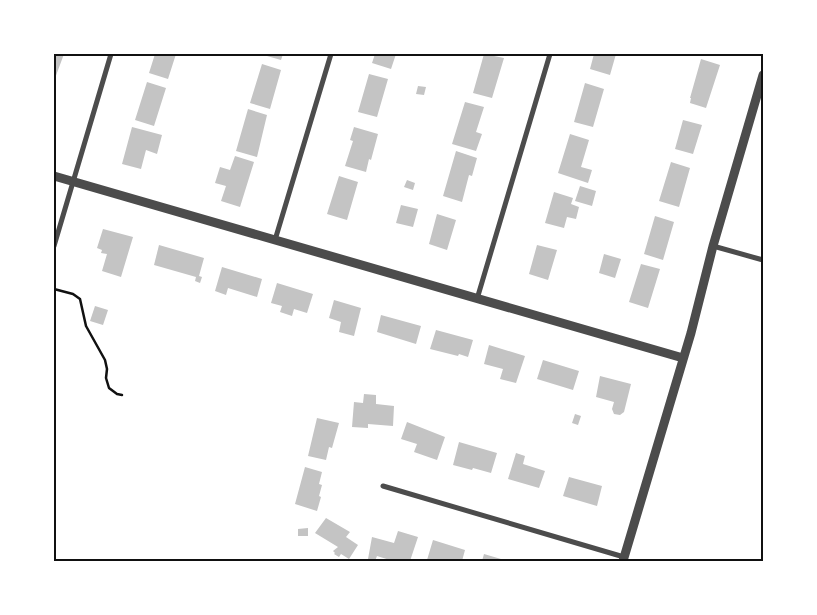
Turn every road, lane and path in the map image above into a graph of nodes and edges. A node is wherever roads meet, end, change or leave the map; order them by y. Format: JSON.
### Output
{"nodes":[{"id":1,"x":111,"y":54,"type":"edge"},
{"id":2,"x":330,"y":54,"type":"edge"},
{"id":3,"x":550,"y":54,"type":"edge"},
{"id":4,"x":763,"y":75,"type":"edge"},
{"id":5,"x":54,"y":176,"type":"edge"},
{"id":6,"x":73,"y":181,"type":"junction"},
{"id":7,"x":275,"y":240,"type":"junction"},
{"id":8,"x":54,"y":246,"type":"edge"},
{"id":9,"x":713,"y":246,"type":"junction"},
{"id":10,"x":763,"y":260,"type":"edge"},
{"id":11,"x":54,"y":288,"type":"edge"},
{"id":12,"x":478,"y":298,"type":"junction"},
{"id":13,"x":683,"y":358,"type":"junction"},
{"id":14,"x":122,"y":395,"type":"dead end"},
{"id":15,"x":383,"y":486,"type":"dead end"},
{"id":16,"x":624,"y":559,"type":"edge"}],
"edges":[{"from":1,"to":6,"type":"street"},
{"from":2,"to":7,"type":"street"},
{"from":3,"to":12,"type":"street"},
{"from":4,"to":9,"type":"street"},
{"from":5,"to":6,"type":"street"},
{"from":6,"to":7,"type":"street"},
{"from":6,"to":8,"type":"street"},
{"from":7,"to":12,"type":"street"},
{"from":9,"to":10,"type":"street"},
{"from":9,"to":13,"type":"street"},
{"from":11,"to":14,"type":"path"},
{"from":12,"to":13,"type":"street"},
{"from":13,"to":16,"type":"street"},
{"from":15,"to":16,"type":"street"}]}
